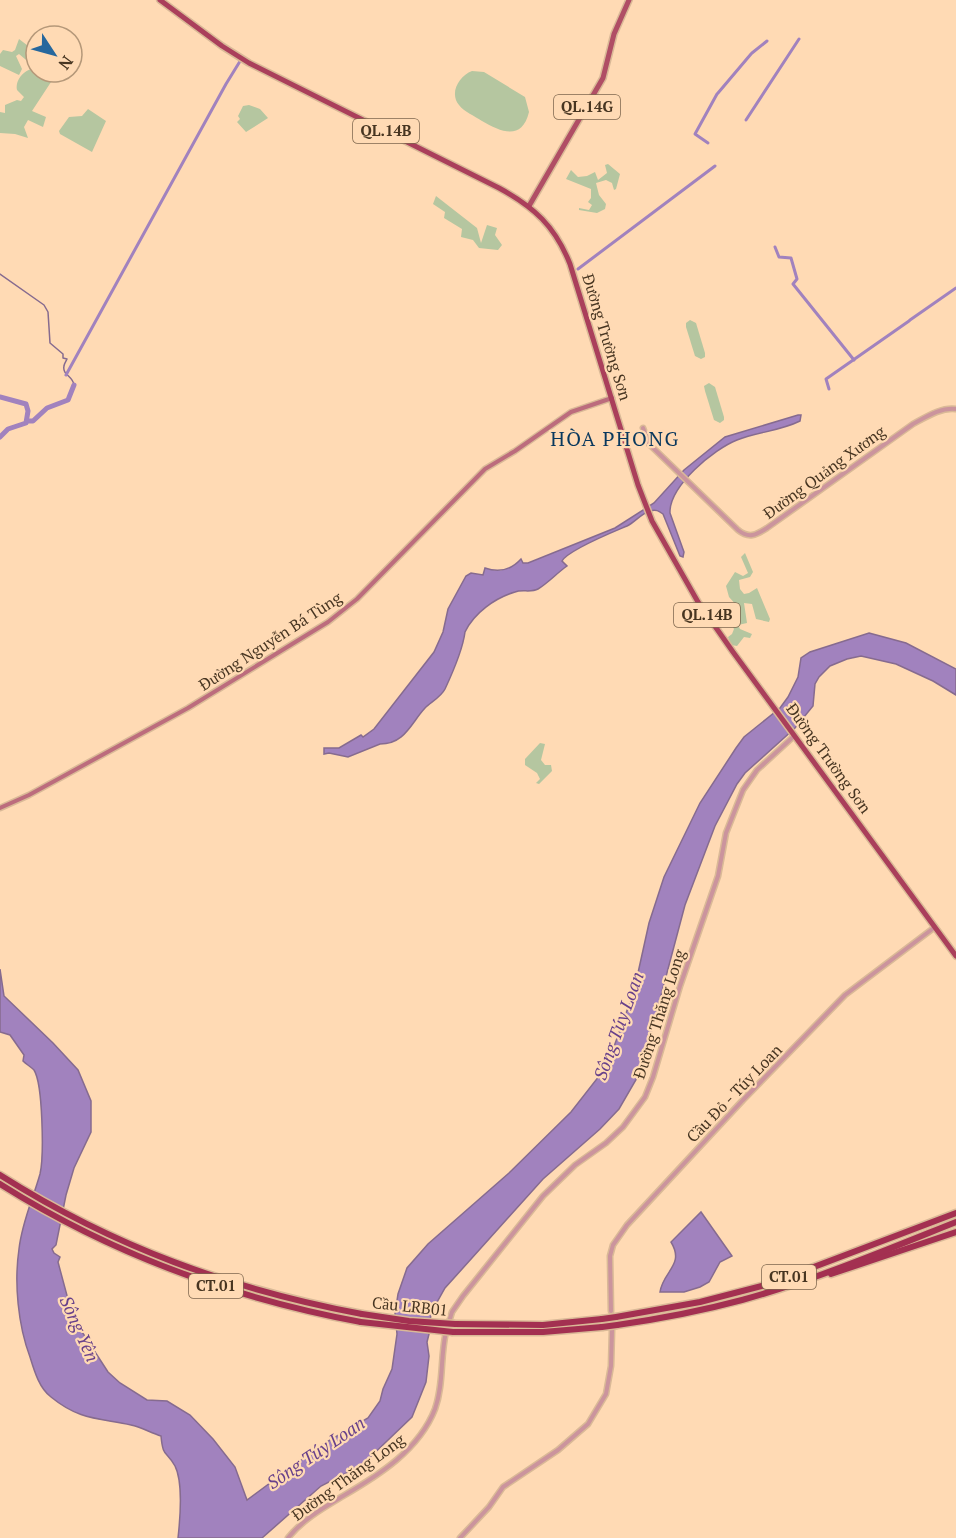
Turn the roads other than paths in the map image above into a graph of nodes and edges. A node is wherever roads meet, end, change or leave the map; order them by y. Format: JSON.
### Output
{"nodes":[{"id":1,"x":160,"y":0,"type":"edge"},
{"id":2,"x":629,"y":0,"type":"edge"},
{"id":3,"x":529,"y":206,"type":"junction"},
{"id":4,"x":612,"y":398,"type":"junction"},
{"id":5,"x":956,"y":409,"type":"edge"},
{"id":6,"x":643,"y":428,"type":"dead end"},
{"id":7,"x":796,"y":738,"type":"junction"},
{"id":8,"x":0,"y":808,"type":"edge"},
{"id":9,"x":936,"y":930,"type":"junction"},
{"id":10,"x":956,"y":956,"type":"edge"},
{"id":11,"x":0,"y":1174,"type":"edge"},
{"id":12,"x":0,"y":1184,"type":"edge"},
{"id":13,"x":956,"y":1213,"type":"edge"},
{"id":14,"x":956,"y":1222,"type":"edge"},
{"id":15,"x":956,"y":1232,"type":"edge"},
{"id":16,"x":772,"y":1291,"type":"junction"},
{"id":17,"x":611,"y":1311,"type":"dead end"},
{"id":18,"x":452,"y":1323,"type":"junction"},
{"id":19,"x":614,"y":1328,"type":"junction"},
{"id":20,"x":450,"y":1332,"type":"junction"},
{"id":21,"x":288,"y":1538,"type":"edge"},
{"id":22,"x":460,"y":1538,"type":"edge"}],
"edges":[{"from":1,"to":3,"type":"highway","name":"Đường Trường Sơn","number":"QL.14B"},
{"from":2,"to":3,"type":"main road","number":"QL.14G"},
{"from":3,"to":4,"type":"highway","name":"Đường Trường Sơn","number":"QL.14B"},
{"from":4,"to":7,"type":"highway","name":"Đường Trường Sơn","number":"QL.14B"},
{"from":4,"to":8,"type":"main road","name":"Đường Nguyễn Bá Tùng"},
{"from":5,"to":6,"type":"street","name":"Đường Quảng Xương"},
{"from":7,"to":9,"type":"highway","name":"Đường Trường Sơn","number":"QL.14B"},
{"from":7,"to":18,"type":"street","name":"Đường Thăng Long"},
{"from":9,"to":10,"type":"highway","name":"Đường Trường Sơn","number":"QL.14B"},
{"from":9,"to":17,"type":"street","name":"Cầu Đỏ - Túy Loan"},
{"from":11,"to":18,"type":"highway","name":"Cầu LRB01","number":"CT.01","bridge":true},
{"from":12,"to":20,"type":"highway","name":"Cầu LRB01","number":"CT.01","bridge":true},
{"from":13,"to":18,"type":"highway","number":"CT.01","bridge":true},
{"from":14,"to":16,"type":"highway","number":"CT.01"},
{"from":15,"to":16,"type":"highway"},
{"from":16,"to":19,"type":"highway","number":"CT.01"},
{"from":19,"to":20,"type":"highway","number":"CT.01","bridge":true},
{"from":19,"to":22,"type":"street"},
{"from":20,"to":21,"type":"street","name":"Đường Thăng Long"}]}
